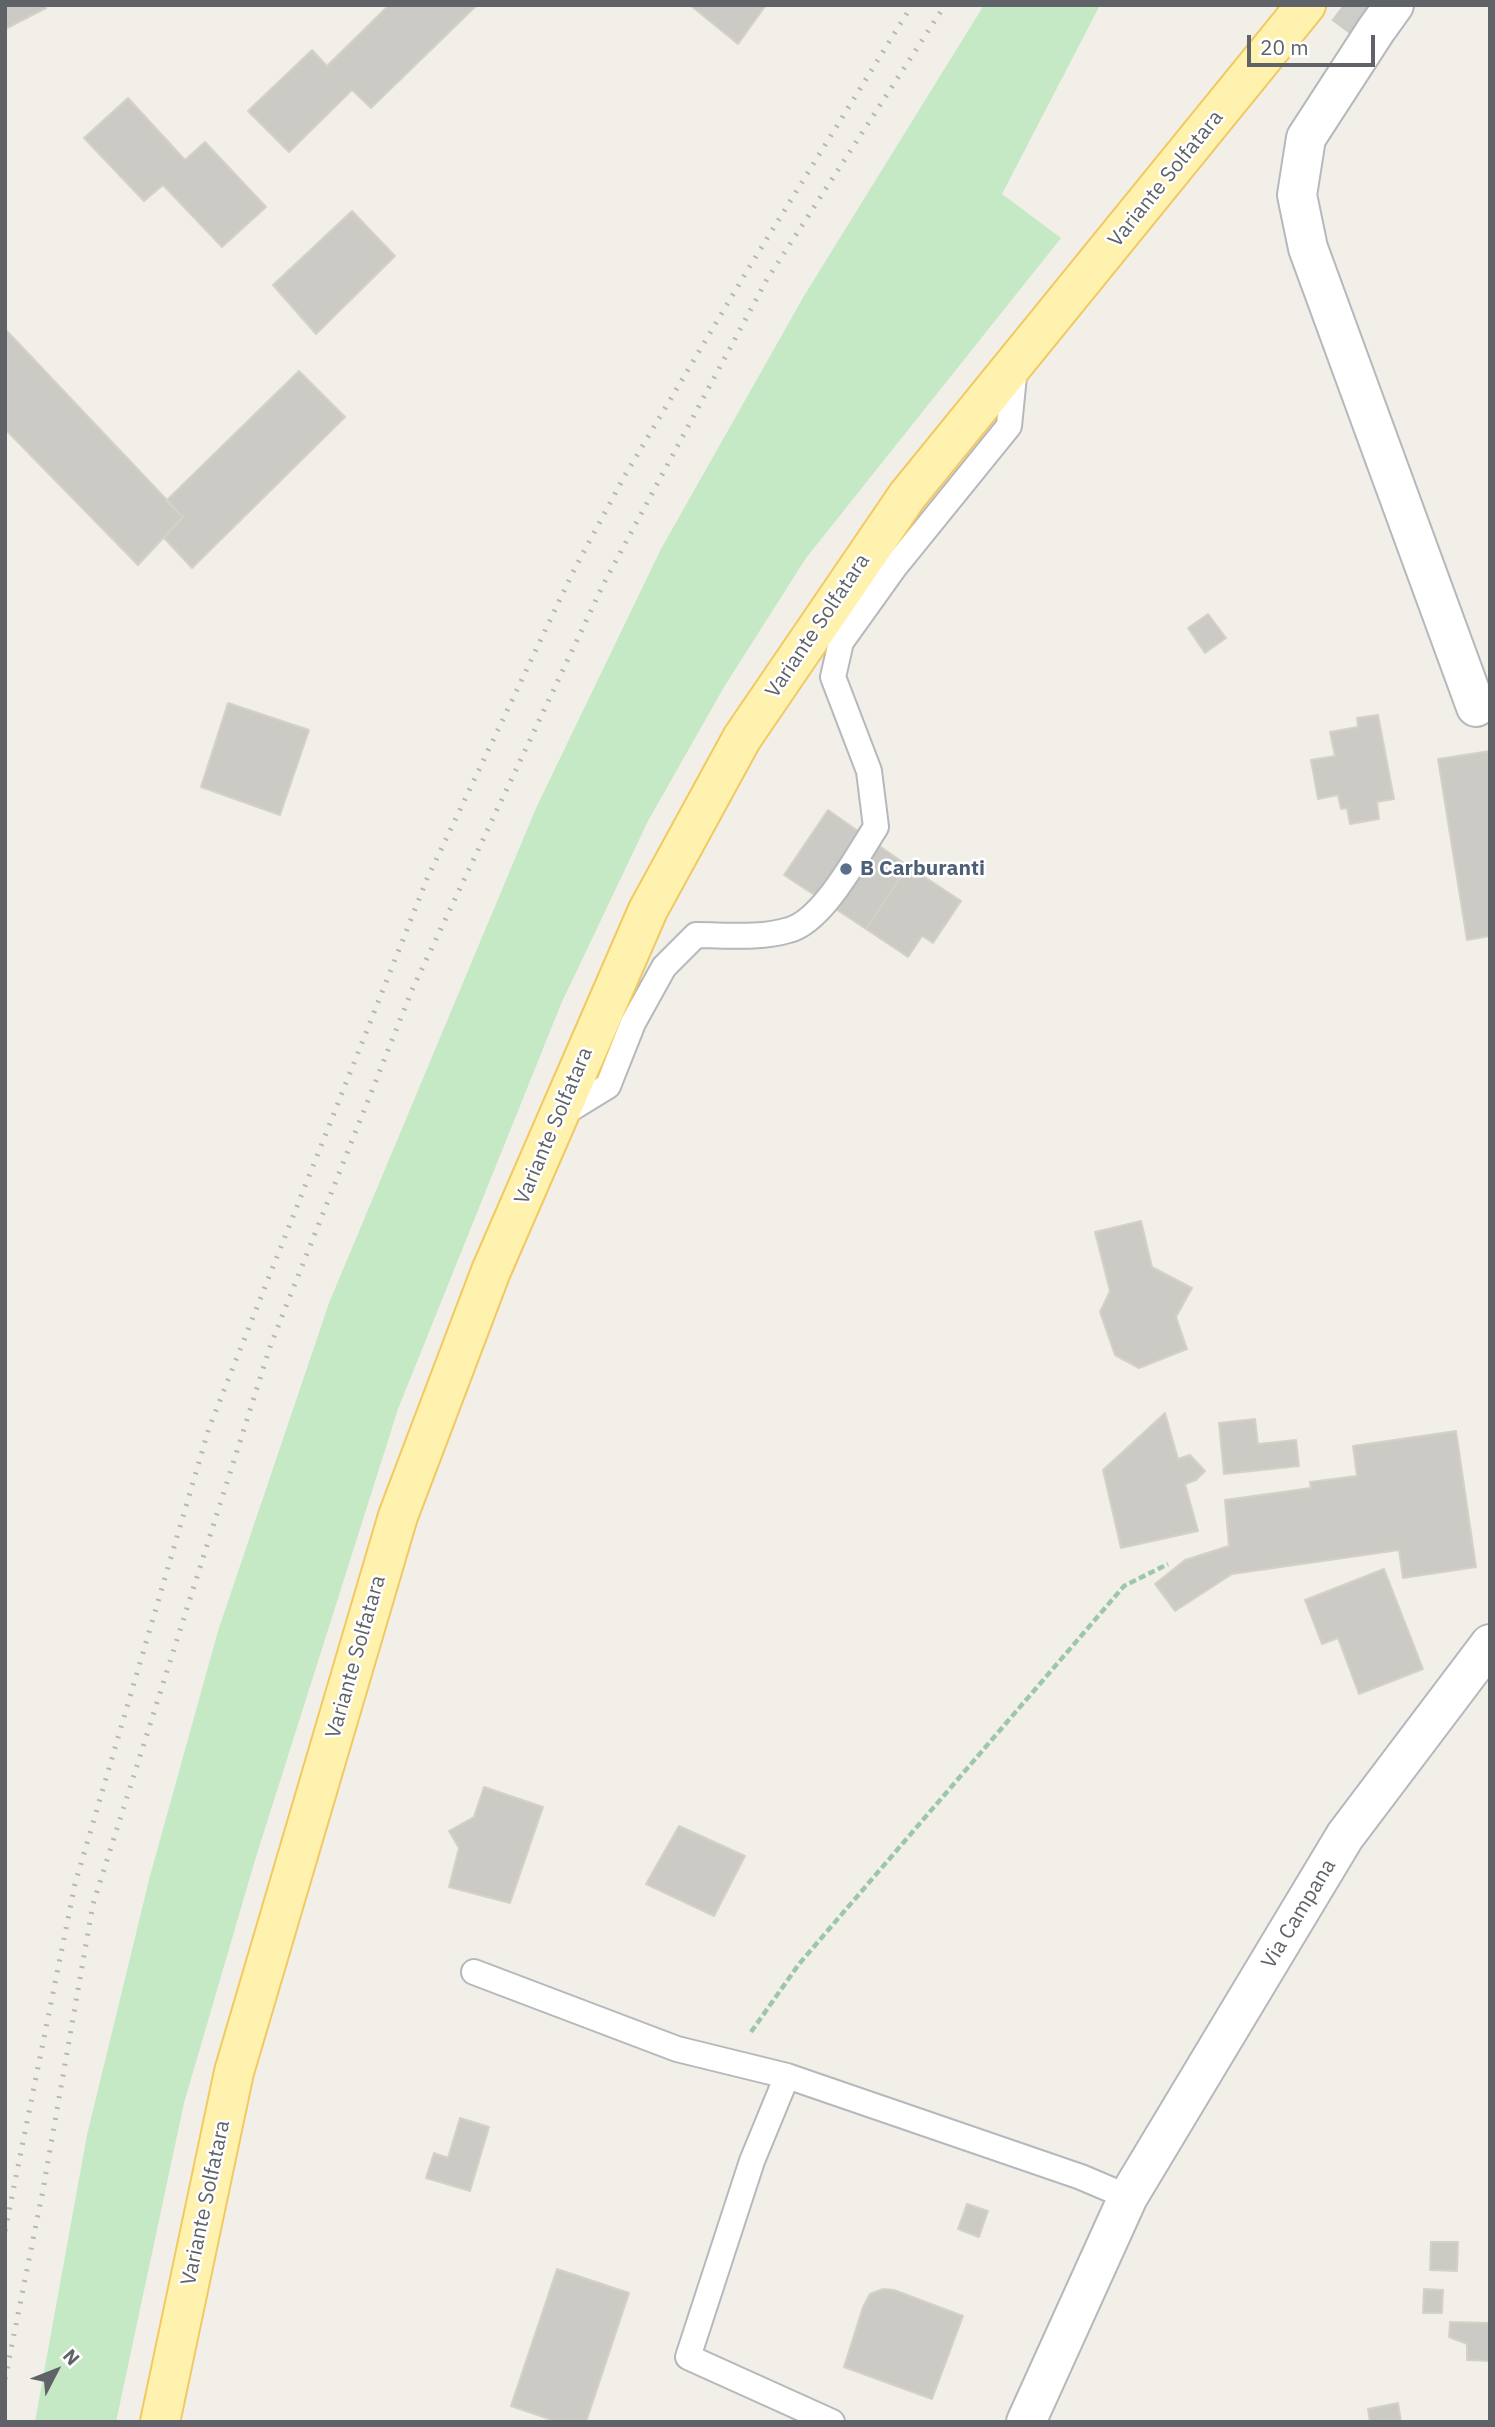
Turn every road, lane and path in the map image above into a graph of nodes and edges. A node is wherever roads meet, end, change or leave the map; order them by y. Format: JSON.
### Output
{"nodes":[{"id":1,"x":1306,"y":5,"type":"edge"},
{"id":2,"x":1394,"y":5,"type":"edge"},
{"id":3,"x":1015,"y":364,"type":"junction"},
{"id":4,"x":1476,"y":707,"type":"dead end"},
{"id":5,"x":558,"y":1117,"type":"junction"},
{"id":6,"x":1168,"y":1564,"type":"dead end"},
{"id":7,"x":1490,"y":1644,"type":"edge"},
{"id":8,"x":474,"y":1972,"type":"dead end"},
{"id":9,"x":730,"y":2062,"type":"junction"},
{"id":10,"x":788,"y":2076,"type":"junction"},
{"id":11,"x":1128,"y":2197,"type":"junction"},
{"id":12,"x":160,"y":2422,"type":"edge"},
{"id":13,"x":832,"y":2422,"type":"edge"},
{"id":14,"x":1026,"y":2422,"type":"edge"}],
"edges":[{"from":1,"to":3,"type":"main road","name":"Variante Solfatara"},
{"from":2,"to":4,"type":"street"},
{"from":3,"to":5,"type":"main road","name":"Variante Solfatara"},
{"from":3,"to":5,"type":"lane"},
{"from":5,"to":12,"type":"main road","name":"Variante Solfatara"},
{"from":6,"to":9,"type":"path"},
{"from":7,"to":11,"type":"street","name":"Via Campana"},
{"from":8,"to":9,"type":"lane"},
{"from":9,"to":10,"type":"lane"},
{"from":10,"to":11,"type":"lane"},
{"from":10,"to":13,"type":"lane"},
{"from":11,"to":14,"type":"street","name":"Via Campana"}]}
